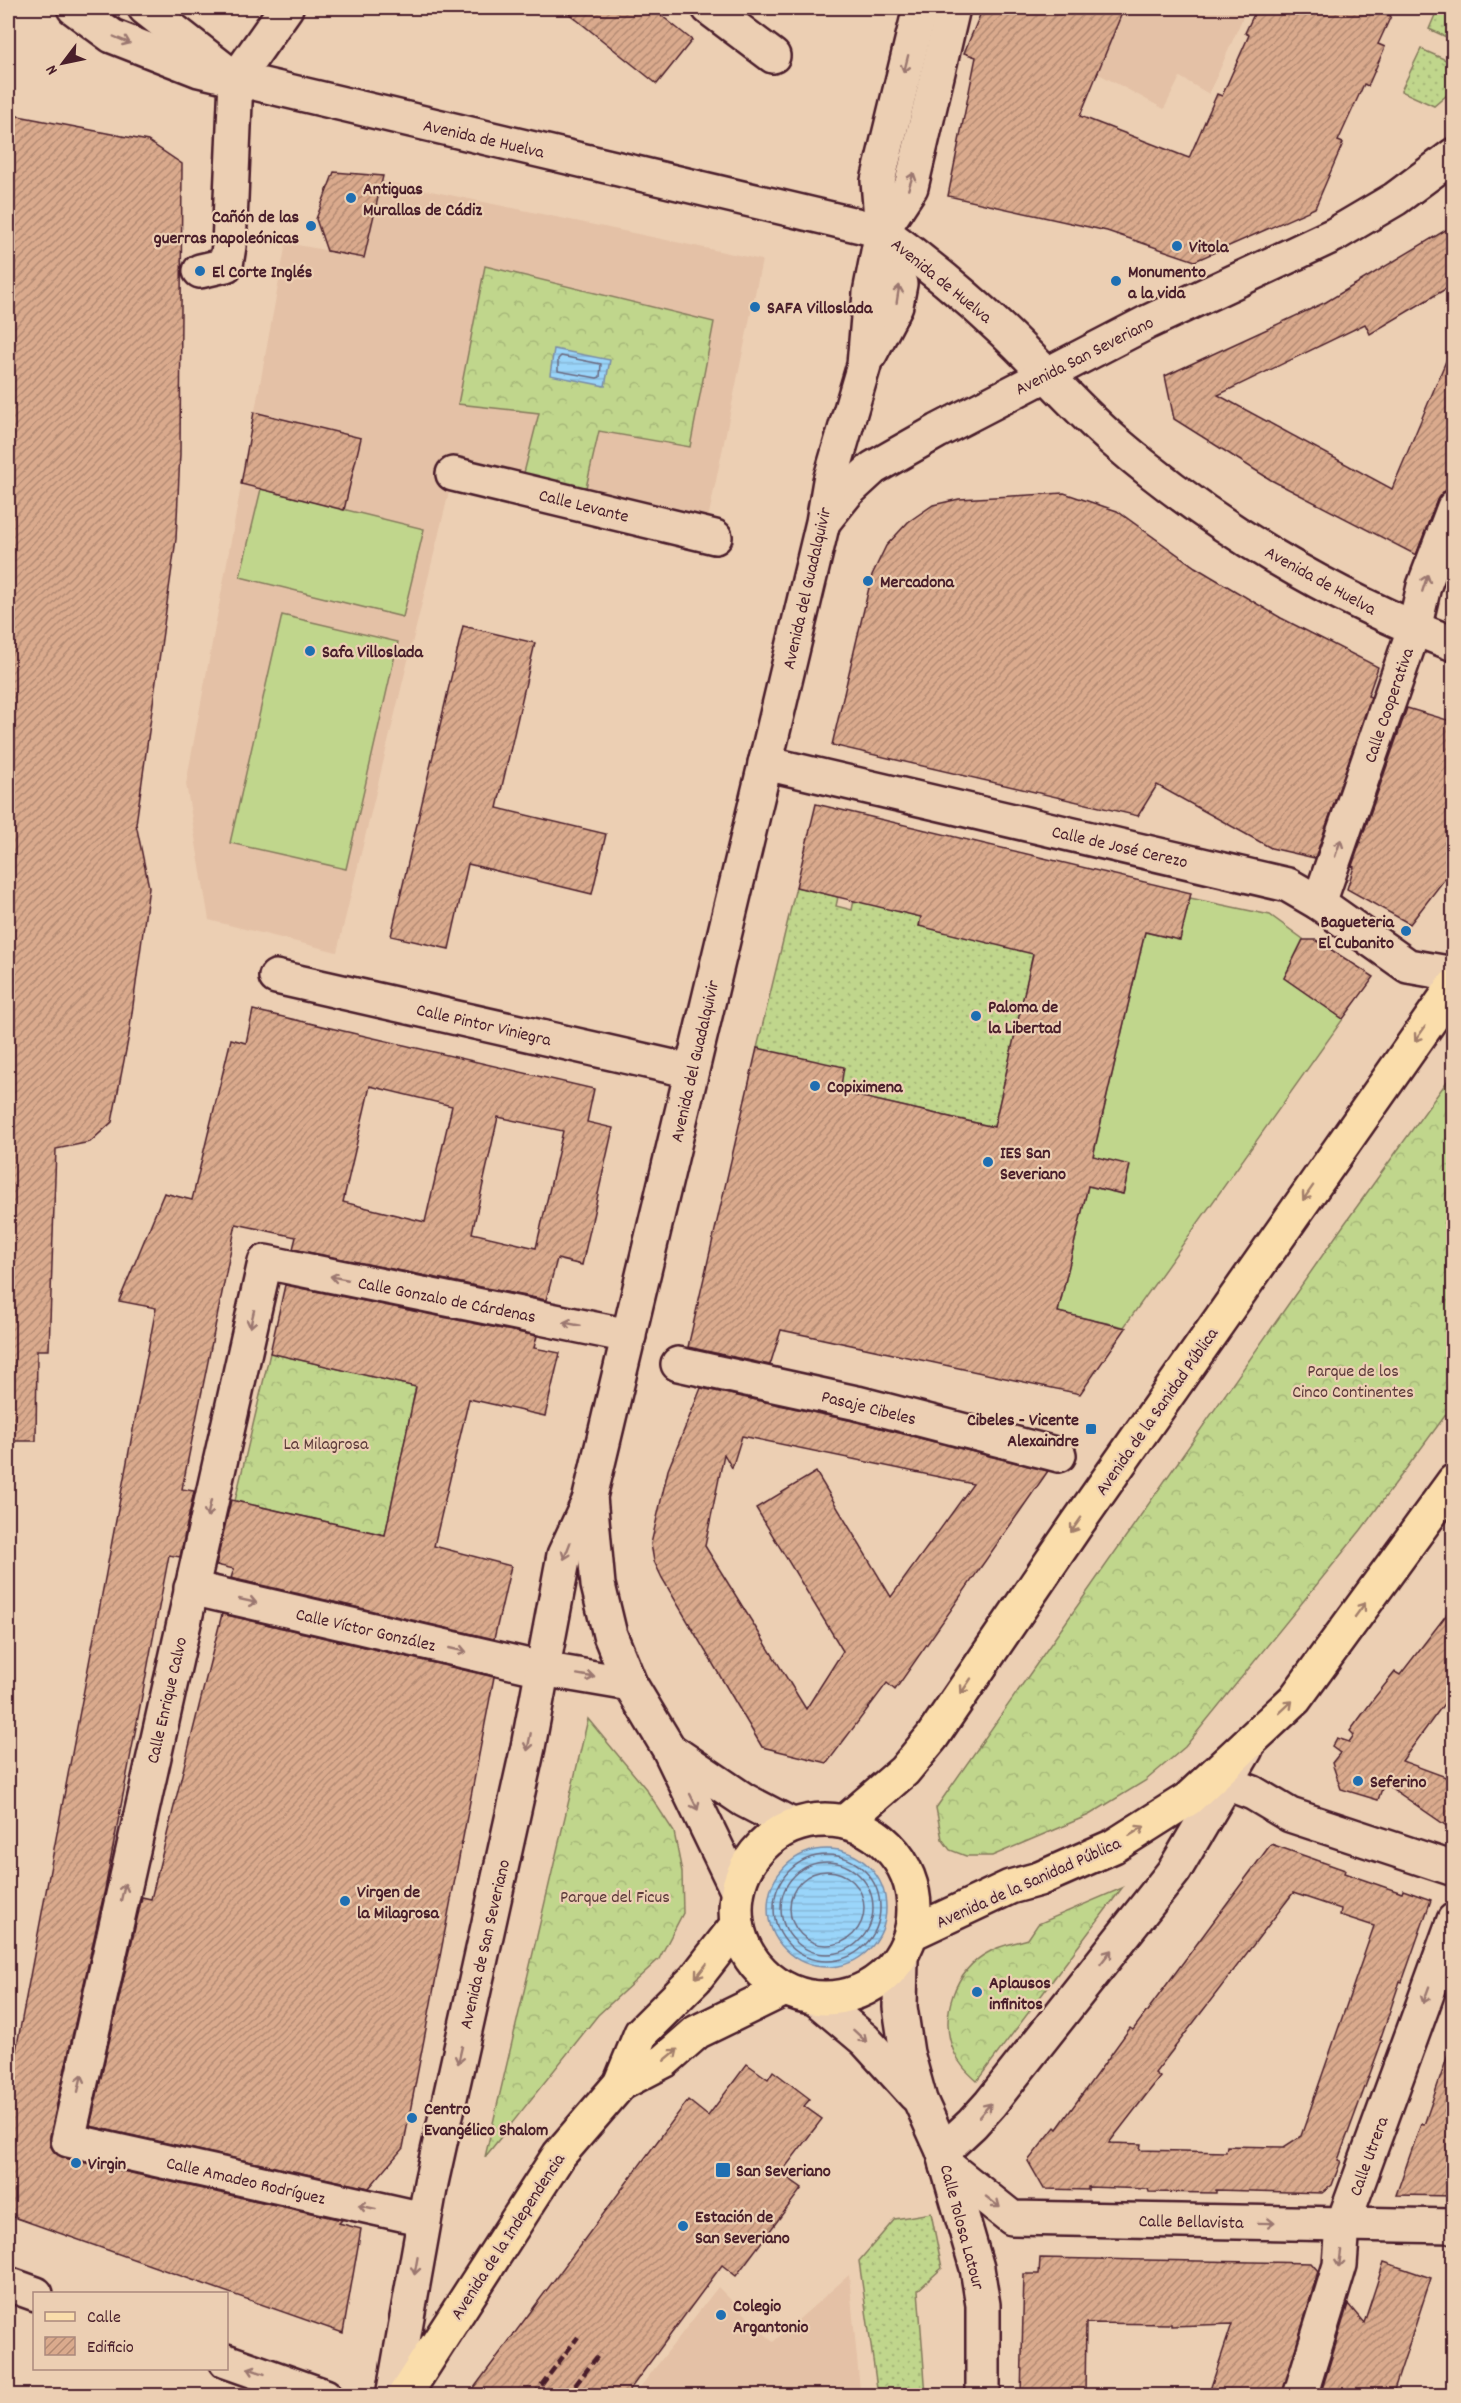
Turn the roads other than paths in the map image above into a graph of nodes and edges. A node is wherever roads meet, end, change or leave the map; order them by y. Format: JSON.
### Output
{"nodes":[{"id":1,"x":74,"y":8,"type":"edge"},
{"id":2,"x":145,"y":8,"type":"edge"},
{"id":3,"x":285,"y":8,"type":"edge"},
{"id":4,"x":709,"y":8,"type":"edge"},
{"id":5,"x":920,"y":8,"type":"edge"},
{"id":6,"x":953,"y":8,"type":"edge"},
{"id":7,"x":773,"y":56,"type":"dead end"},
{"id":8,"x":236,"y":79,"type":"junction"},
{"id":9,"x":1454,"y":155,"type":"edge"},
{"id":10,"x":882,"y":231,"type":"junction"},
{"id":11,"x":200,"y":271,"type":"dead end"},
{"id":12,"x":1045,"y":375,"type":"junction"},
{"id":13,"x":453,"y":474,"type":"dead end"},
{"id":14,"x":1454,"y":507,"type":"edge"},
{"id":15,"x":823,"y":522,"type":"junction"},
{"id":16,"x":715,"y":537,"type":"dead end"},
{"id":17,"x":1414,"y":629,"type":"junction"},
{"id":18,"x":1454,"y":644,"type":"edge"},
{"id":19,"x":765,"y":763,"type":"junction"},
{"id":20,"x":1319,"y":903,"type":"junction"},
{"id":21,"x":1454,"y":974,"type":"edge"},
{"id":22,"x":276,"y":977,"type":"dead end"},
{"id":23,"x":1454,"y":986,"type":"edge"},
{"id":24,"x":691,"y":1071,"type":"junction"},
{"id":25,"x":265,"y":1262,"type":"joint"},
{"id":26,"x":629,"y":1336,"type":"junction"},
{"id":27,"x":678,"y":1364,"type":"dead end"},
{"id":28,"x":1059,"y":1455,"type":"dead end"},
{"id":29,"x":1454,"y":1481,"type":"edge"},
{"id":30,"x":590,"y":1497,"type":"junction"},
{"id":31,"x":191,"y":1588,"type":"junction"},
{"id":32,"x":542,"y":1669,"type":"junction"},
{"id":33,"x":630,"y":1684,"type":"junction"},
{"id":34,"x":1253,"y":1738,"type":"junction"},
{"id":35,"x":669,"y":1749,"type":"junction"},
{"id":36,"x":1227,"y":1783,"type":"junction"},
{"id":37,"x":844,"y":1821,"type":"junction"},
{"id":38,"x":792,"y":1825,"type":"junction"},
{"id":39,"x":1454,"y":1869,"type":"edge"},
{"id":40,"x":737,"y":1890,"type":"junction"},
{"id":41,"x":1454,"y":1920,"type":"edge"},
{"id":42,"x":737,"y":1925,"type":"junction"},
{"id":43,"x":906,"y":1946,"type":"junction"},
{"id":44,"x":800,"y":1994,"type":"junction"},
{"id":45,"x":620,"y":2084,"type":"junction"},
{"id":46,"x":920,"y":2100,"type":"junction"},
{"id":47,"x":68,"y":2140,"type":"joint"},
{"id":48,"x":945,"y":2159,"type":"junction"},
{"id":49,"x":424,"y":2219,"type":"junction"},
{"id":50,"x":1343,"y":2224,"type":"junction"},
{"id":51,"x":1454,"y":2226,"type":"edge"},
{"id":52,"x":8,"y":2284,"type":"edge"},
{"id":53,"x":33,"y":2293,"type":"edge"},
{"id":54,"x":228,"y":2362,"type":"edge"},
{"id":55,"x":325,"y":2396,"type":"edge"},
{"id":56,"x":393,"y":2396,"type":"edge"},
{"id":57,"x":404,"y":2396,"type":"edge"},
{"id":58,"x":983,"y":2396,"type":"edge"},
{"id":59,"x":1300,"y":2396,"type":"edge"}],
"edges":[{"from":1,"to":8,"type":"street","name":"Avenida de Huelva","one_way":true},
{"from":2,"to":8,"type":"street","name":"Avenida de Huelva"},
{"from":3,"to":8,"type":"street"},
{"from":4,"to":7,"type":"street"},
{"from":5,"to":10,"type":"street","name":"Avenida del Guadalquivir","one_way":true},
{"from":10,"to":6,"type":"street","name":"Avenida del Guadalquivir","one_way":true},
{"from":8,"to":10,"type":"street","name":"Avenida de Huelva"},
{"from":8,"to":11,"type":"street"},
{"from":9,"to":12,"type":"street","name":"Avenida San Severiano"},
{"from":10,"to":12,"type":"street","name":"Avenida de Huelva"},
{"from":10,"to":15,"type":"street","name":"Avenida del Guadalquivir"},
{"from":12,"to":15,"type":"street","name":"Avenida San Severiano"},
{"from":12,"to":17,"type":"street","name":"Avenida de Huelva"},
{"from":13,"to":16,"type":"street","name":"Calle Levante"},
{"from":17,"to":14,"type":"street","name":"Calle Cooperativa","one_way":true},
{"from":15,"to":19,"type":"street","name":"Avenida del Guadalquivir"},
{"from":17,"to":18,"type":"street","name":"Avenida de Huelva"},
{"from":20,"to":17,"type":"street","name":"Calle Cooperativa","one_way":true},
{"from":19,"to":20,"type":"street","name":"Calle de José Cerezo"},
{"from":19,"to":24,"type":"street","name":"Avenida del Guadalquivir"},
{"from":20,"to":21,"type":"street","name":"Calle de José Cerezo"},
{"from":22,"to":24,"type":"street","name":"Calle Pintor Viniegra"},
{"from":23,"to":37,"type":"main road","name":"Avenida de la Sanidad Pública","one_way":true},
{"from":24,"to":26,"type":"street","name":"Avenida del Guadalquivir"},
{"from":26,"to":25,"type":"street","name":"Calle Gonzalo de Cárdenas","one_way":true},
{"from":25,"to":31,"type":"street","name":"Calle Enrique Calvo","one_way":true},
{"from":26,"to":30,"type":"street","name":"Avenida del Guadalquivir"},
{"from":27,"to":28,"type":"street","name":"Pasaje Cibeles"},
{"from":34,"to":29,"type":"main road","name":"Avenida de la Sanidad Pública","one_way":true},
{"from":30,"to":32,"type":"street","name":"Avenida de San Severiano","one_way":true},
{"from":30,"to":33,"type":"street","name":"Avenida del Guadalquivir"},
{"from":31,"to":32,"type":"street","name":"Calle Víctor González","one_way":true},
{"from":47,"to":31,"type":"street","name":"Calle Enrique Calvo","one_way":true},
{"from":32,"to":33,"type":"street","name":"Calle Víctor González","one_way":true},
{"from":32,"to":49,"type":"street","name":"Avenida de San Severiano","one_way":true},
{"from":33,"to":35,"type":"street","name":"Avenida del Guadalquivir"},
{"from":34,"to":36,"type":"street","name":"Avenida de la Sanidad Pública"},
{"from":43,"to":34,"type":"main road","name":"Avenida de la Sanidad Pública","one_way":true},
{"from":35,"to":38,"type":"street","name":"Avenida del Guadalquivir"},
{"from":35,"to":40,"type":"street","name":"Avenida del Guadalquivir","one_way":true},
{"from":36,"to":39,"type":"street"},
{"from":48,"to":36,"type":"street","name":"Avenida de la Sanidad Pública","one_way":true},
{"from":37,"to":38,"type":"main road"},
{"from":37,"to":43,"type":"main road"},
{"from":38,"to":40,"type":"main road"},
{"from":40,"to":42,"type":"main road"},
{"from":41,"to":50,"type":"street","name":"Calle Utrera","one_way":true},
{"from":42,"to":44,"type":"main road"},
{"from":42,"to":45,"type":"main road","name":"Avenida de la Independencia","one_way":true},
{"from":43,"to":44,"type":"main road"},
{"from":43,"to":46,"type":"street","name":"Calle Tolosa Latour"},
{"from":45,"to":44,"type":"main road","name":"Avenida de la Independencia","one_way":true},
{"from":44,"to":46,"type":"street","name":"Calle Tolosa Latour","one_way":true},
{"from":45,"to":57,"type":"main road","name":"Avenida de la Independencia"},
{"from":46,"to":48,"type":"street","name":"Calle Tolosa Latour"},
{"from":49,"to":47,"type":"street","name":"Calle Amadeo Rodríguez","one_way":true},
{"from":48,"to":50,"type":"street","name":"Calle Bellavista","one_way":true},
{"from":48,"to":58,"type":"street","name":"Calle Tolosa Latour"},
{"from":49,"to":56,"type":"street","name":"Avenida de San Severiano","one_way":true},
{"from":50,"to":51,"type":"street","name":"Calle Bellavista"},
{"from":50,"to":59,"type":"street","name":"Calle Utrera","one_way":true},
{"from":52,"to":53,"type":"street"},
{"from":55,"to":54,"type":"street","one_way":true}]}
